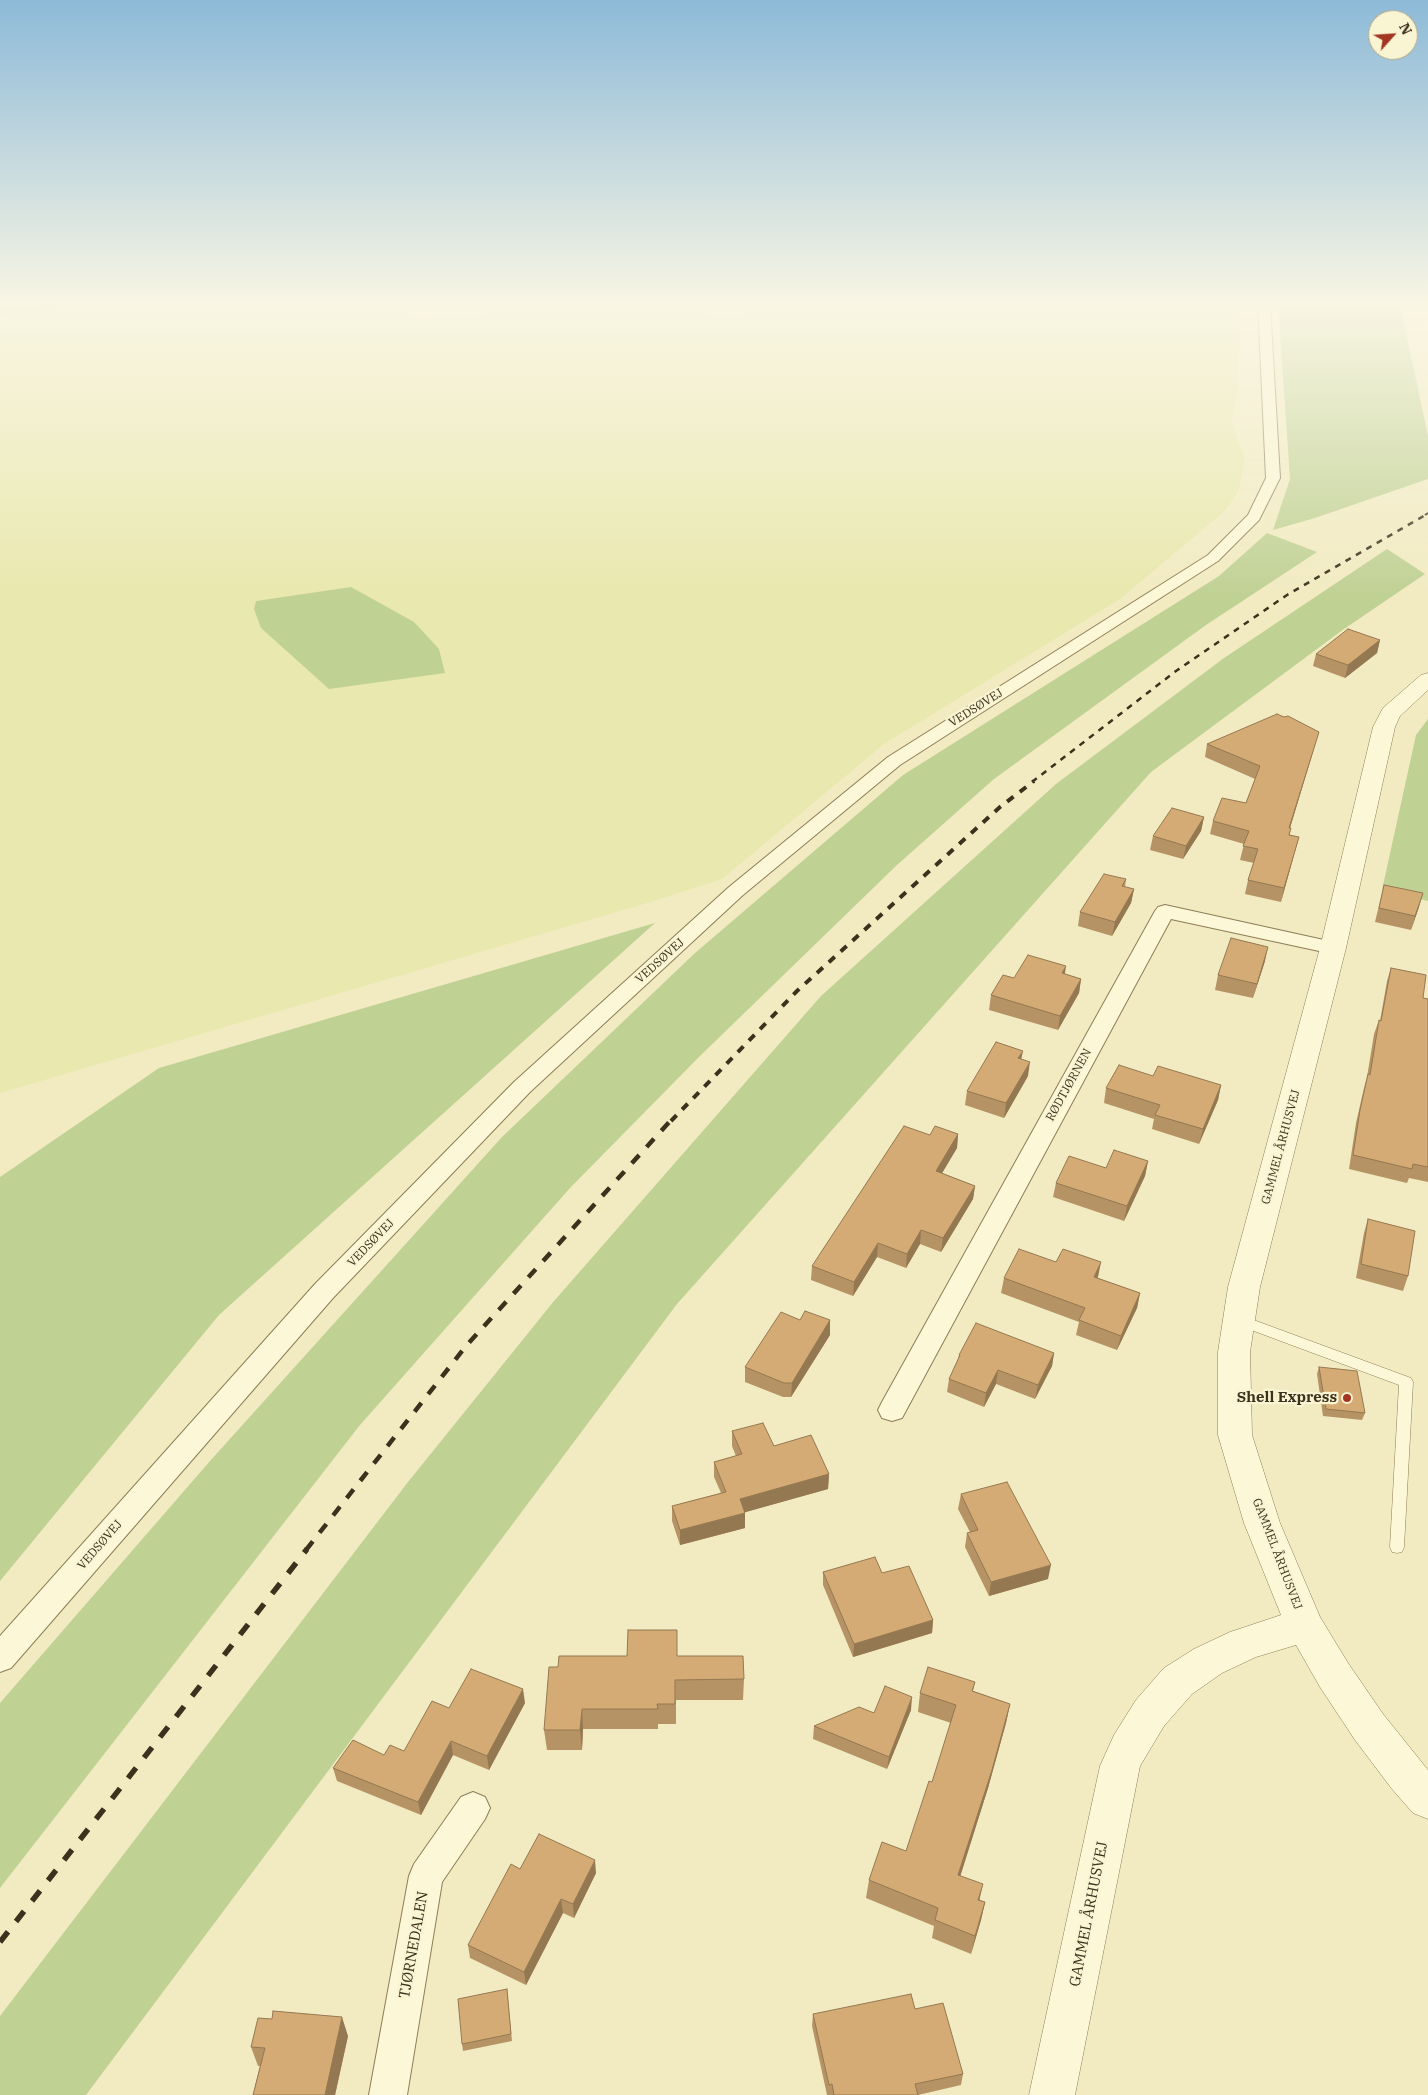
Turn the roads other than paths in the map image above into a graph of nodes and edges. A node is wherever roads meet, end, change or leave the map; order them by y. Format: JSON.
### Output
{"nodes":[{"id":1,"x":1269,"y":402,"type":"edge"},
{"id":2,"x":1428,"y":679,"type":"edge"},
{"id":3,"x":1333,"y":948,"type":"junction"},
{"id":4,"x":1238,"y":1320,"type":"junction"},
{"id":5,"x":892,"y":1410,"type":"dead end"},
{"id":6,"x":1397,"y":1548,"type":"dead end"},
{"id":7,"x":1305,"y":1626,"type":"junction"},
{"id":8,"x":0,"y":1658,"type":"edge"},
{"id":9,"x":1428,"y":1799,"type":"edge"},
{"id":10,"x":473,"y":1808,"type":"dead end"},
{"id":11,"x":388,"y":2095,"type":"edge"},
{"id":12,"x":1052,"y":2095,"type":"edge"}],
"edges":[{"from":1,"to":8,"type":"street","name":"VEDSØVEJ"},
{"from":2,"to":3,"type":"street","name":"GAMMEL ÅRHUSVEJ"},
{"from":3,"to":4,"type":"street","name":"GAMMEL ÅRHUSVEJ"},
{"from":3,"to":5,"type":"street","name":"RØDTJØRNEN"},
{"from":4,"to":6,"type":"lane"},
{"from":4,"to":7,"type":"street","name":"GAMMEL ÅRHUSVEJ"},
{"from":7,"to":9,"type":"street","name":"GAMMEL ÅRHUSVEJ"},
{"from":7,"to":12,"type":"street","name":"GAMMEL ÅRHUSVEJ"},
{"from":10,"to":11,"type":"street","name":"TJØRNEDALEN"}]}
